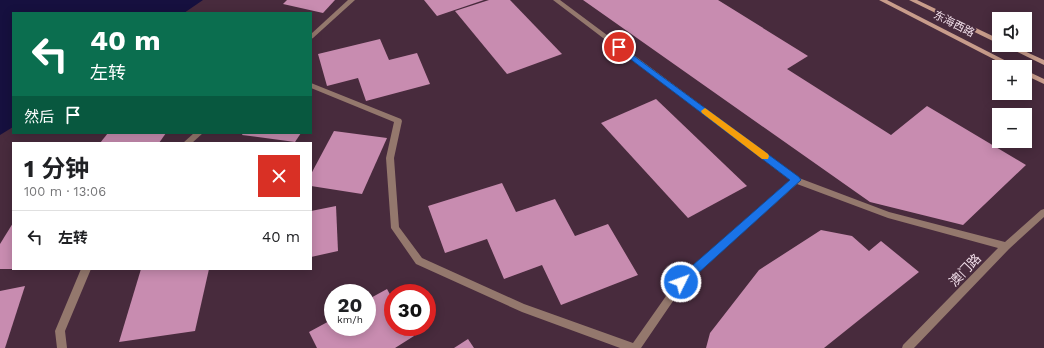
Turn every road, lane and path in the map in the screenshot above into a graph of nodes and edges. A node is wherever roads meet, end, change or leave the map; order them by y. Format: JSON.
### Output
{"nodes":[{"id":1,"x":352,"y":0,"type":"edge"},
{"id":2,"x":556,"y":0,"type":"edge"},
{"id":3,"x":882,"y":0,"type":"edge"},
{"id":4,"x":912,"y":0,"type":"edge"},
{"id":5,"x":312,"y":36,"type":"edge"},
{"id":6,"x":992,"y":39,"type":"edge"},
{"id":7,"x":1021,"y":52,"type":"edge"},
{"id":8,"x":1001,"y":60,"type":"edge"},
{"id":9,"x":1044,"y":63,"type":"edge"},
{"id":10,"x":1032,"y":76,"type":"edge"},
{"id":11,"x":1044,"y":82,"type":"edge"},
{"id":12,"x":312,"y":85,"type":"edge"},
{"id":13,"x":198,"y":134,"type":"edge"},
{"id":14,"x":188,"y":142,"type":"edge"},
{"id":15,"x":796,"y":180,"type":"junction"},
{"id":16,"x":1044,"y":212,"type":"edge"},
{"id":17,"x":1006,"y":246,"type":"junction"},
{"id":18,"x":86,"y":270,"type":"edge"},
{"id":19,"x":62,"y":348,"type":"edge"},
{"id":20,"x":634,"y":348,"type":"edge"},
{"id":21,"x":908,"y":348,"type":"edge"}],
"edges":[{"from":1,"to":5,"type":"street"},
{"from":2,"to":15,"type":"street"},
{"from":3,"to":8,"type":"main road","name":"东海西路"},
{"from":4,"to":6,"type":"main road","name":"东海西路"},
{"from":7,"to":9,"type":"main road"},
{"from":10,"to":11,"type":"main road"},
{"from":12,"to":20,"type":"street"},
{"from":13,"to":14,"type":"street"},
{"from":15,"to":17,"type":"street"},
{"from":15,"to":20,"type":"street"},
{"from":16,"to":17,"type":"street","name":"澳门路"},
{"from":17,"to":21,"type":"street","name":"澳门路"},
{"from":18,"to":19,"type":"street"}]}
